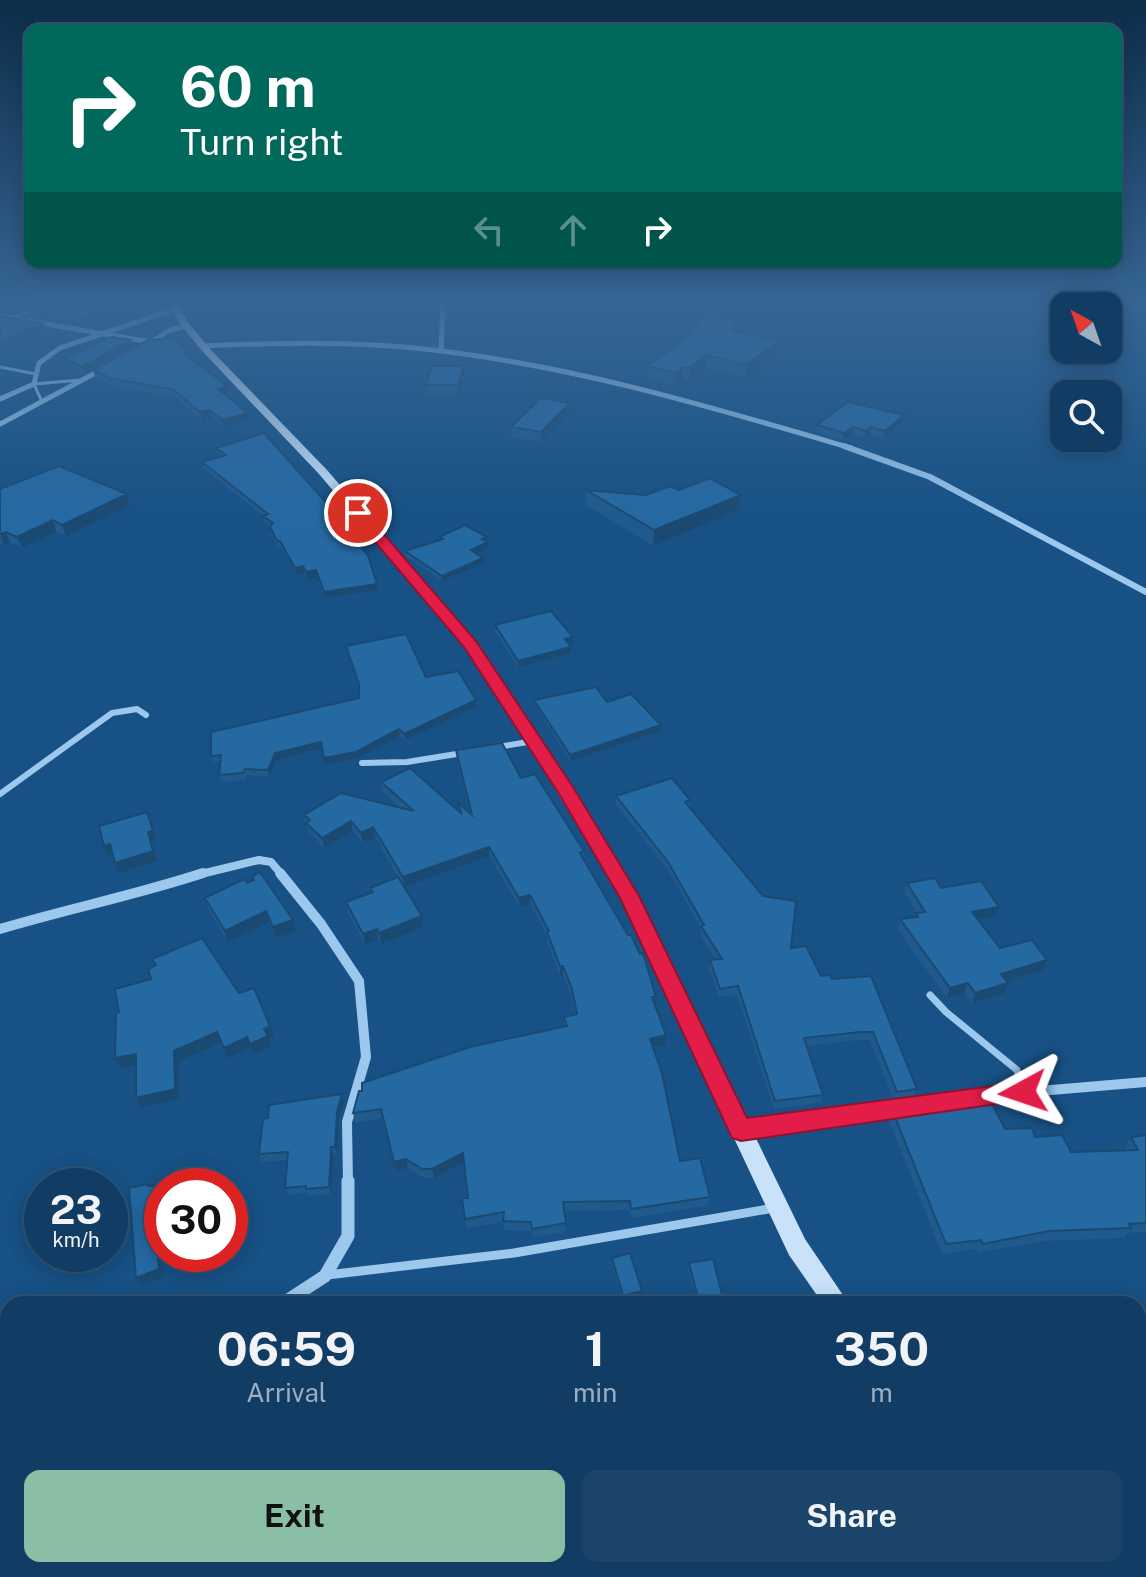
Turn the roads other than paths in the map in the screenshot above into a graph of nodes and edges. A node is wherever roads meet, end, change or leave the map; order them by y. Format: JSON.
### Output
{"nodes":[{"id":1,"x":36,"y":374,"type":"edge"},
{"id":2,"x":92,"y":375,"type":"edge"},
{"id":3,"x":230,"y":375,"type":"edge"},
{"id":4,"x":578,"y":375,"type":"edge"},
{"id":5,"x":82,"y":380,"type":"junction"},
{"id":6,"x":34,"y":384,"type":"junction"},
{"id":7,"x":0,"y":399,"type":"edge"},
{"id":8,"x":42,"y":402,"type":"junction"},
{"id":9,"x":0,"y":424,"type":"edge"},
{"id":10,"x":1146,"y":592,"type":"edge"},
{"id":11,"x":146,"y":715,"type":"dead end"},
{"id":12,"x":534,"y":741,"type":"junction"},
{"id":13,"x":489,"y":749,"type":"edge"},
{"id":14,"x":476,"y":751,"type":"edge"},
{"id":15,"x":362,"y":763,"type":"dead end"},
{"id":16,"x":0,"y":794,"type":"edge"},
{"id":17,"x":0,"y":929,"type":"edge"},
{"id":18,"x":930,"y":995,"type":"dead end"},
{"id":19,"x":1146,"y":1082,"type":"edge"},
{"id":20,"x":1023,"y":1092,"type":"junction"},
{"id":21,"x":966,"y":1098,"type":"edge"},
{"id":22,"x":906,"y":1107,"type":"edge"},
{"id":23,"x":741,"y":1130,"type":"junction"},
{"id":24,"x":778,"y":1207,"type":"junction"},
{"id":25,"x":325,"y":1276,"type":"junction"},
{"id":26,"x":294,"y":1296,"type":"edge"},
{"id":27,"x":831,"y":1296,"type":"edge"}],
"edges":[{"from":1,"to":6,"type":"street"},
{"from":2,"to":5,"type":"street"},
{"from":3,"to":12,"type":"street"},
{"from":4,"to":10,"type":"street"},
{"from":5,"to":6,"type":"lane"},
{"from":5,"to":8,"type":"street"},
{"from":6,"to":7,"type":"street"},
{"from":6,"to":8,"type":"lane"},
{"from":8,"to":9,"type":"street"},
{"from":11,"to":16,"type":"lane"},
{"from":12,"to":13,"type":"lane"},
{"from":12,"to":23,"type":"street"},
{"from":14,"to":15,"type":"lane"},
{"from":17,"to":25,"type":"street"},
{"from":18,"to":20,"type":"lane"},
{"from":19,"to":20,"type":"street"},
{"from":20,"to":21,"type":"street"},
{"from":22,"to":23,"type":"street"},
{"from":23,"to":24,"type":"street"},
{"from":24,"to":25,"type":"lane"},
{"from":24,"to":27,"type":"street"},
{"from":25,"to":26,"type":"street"}]}
